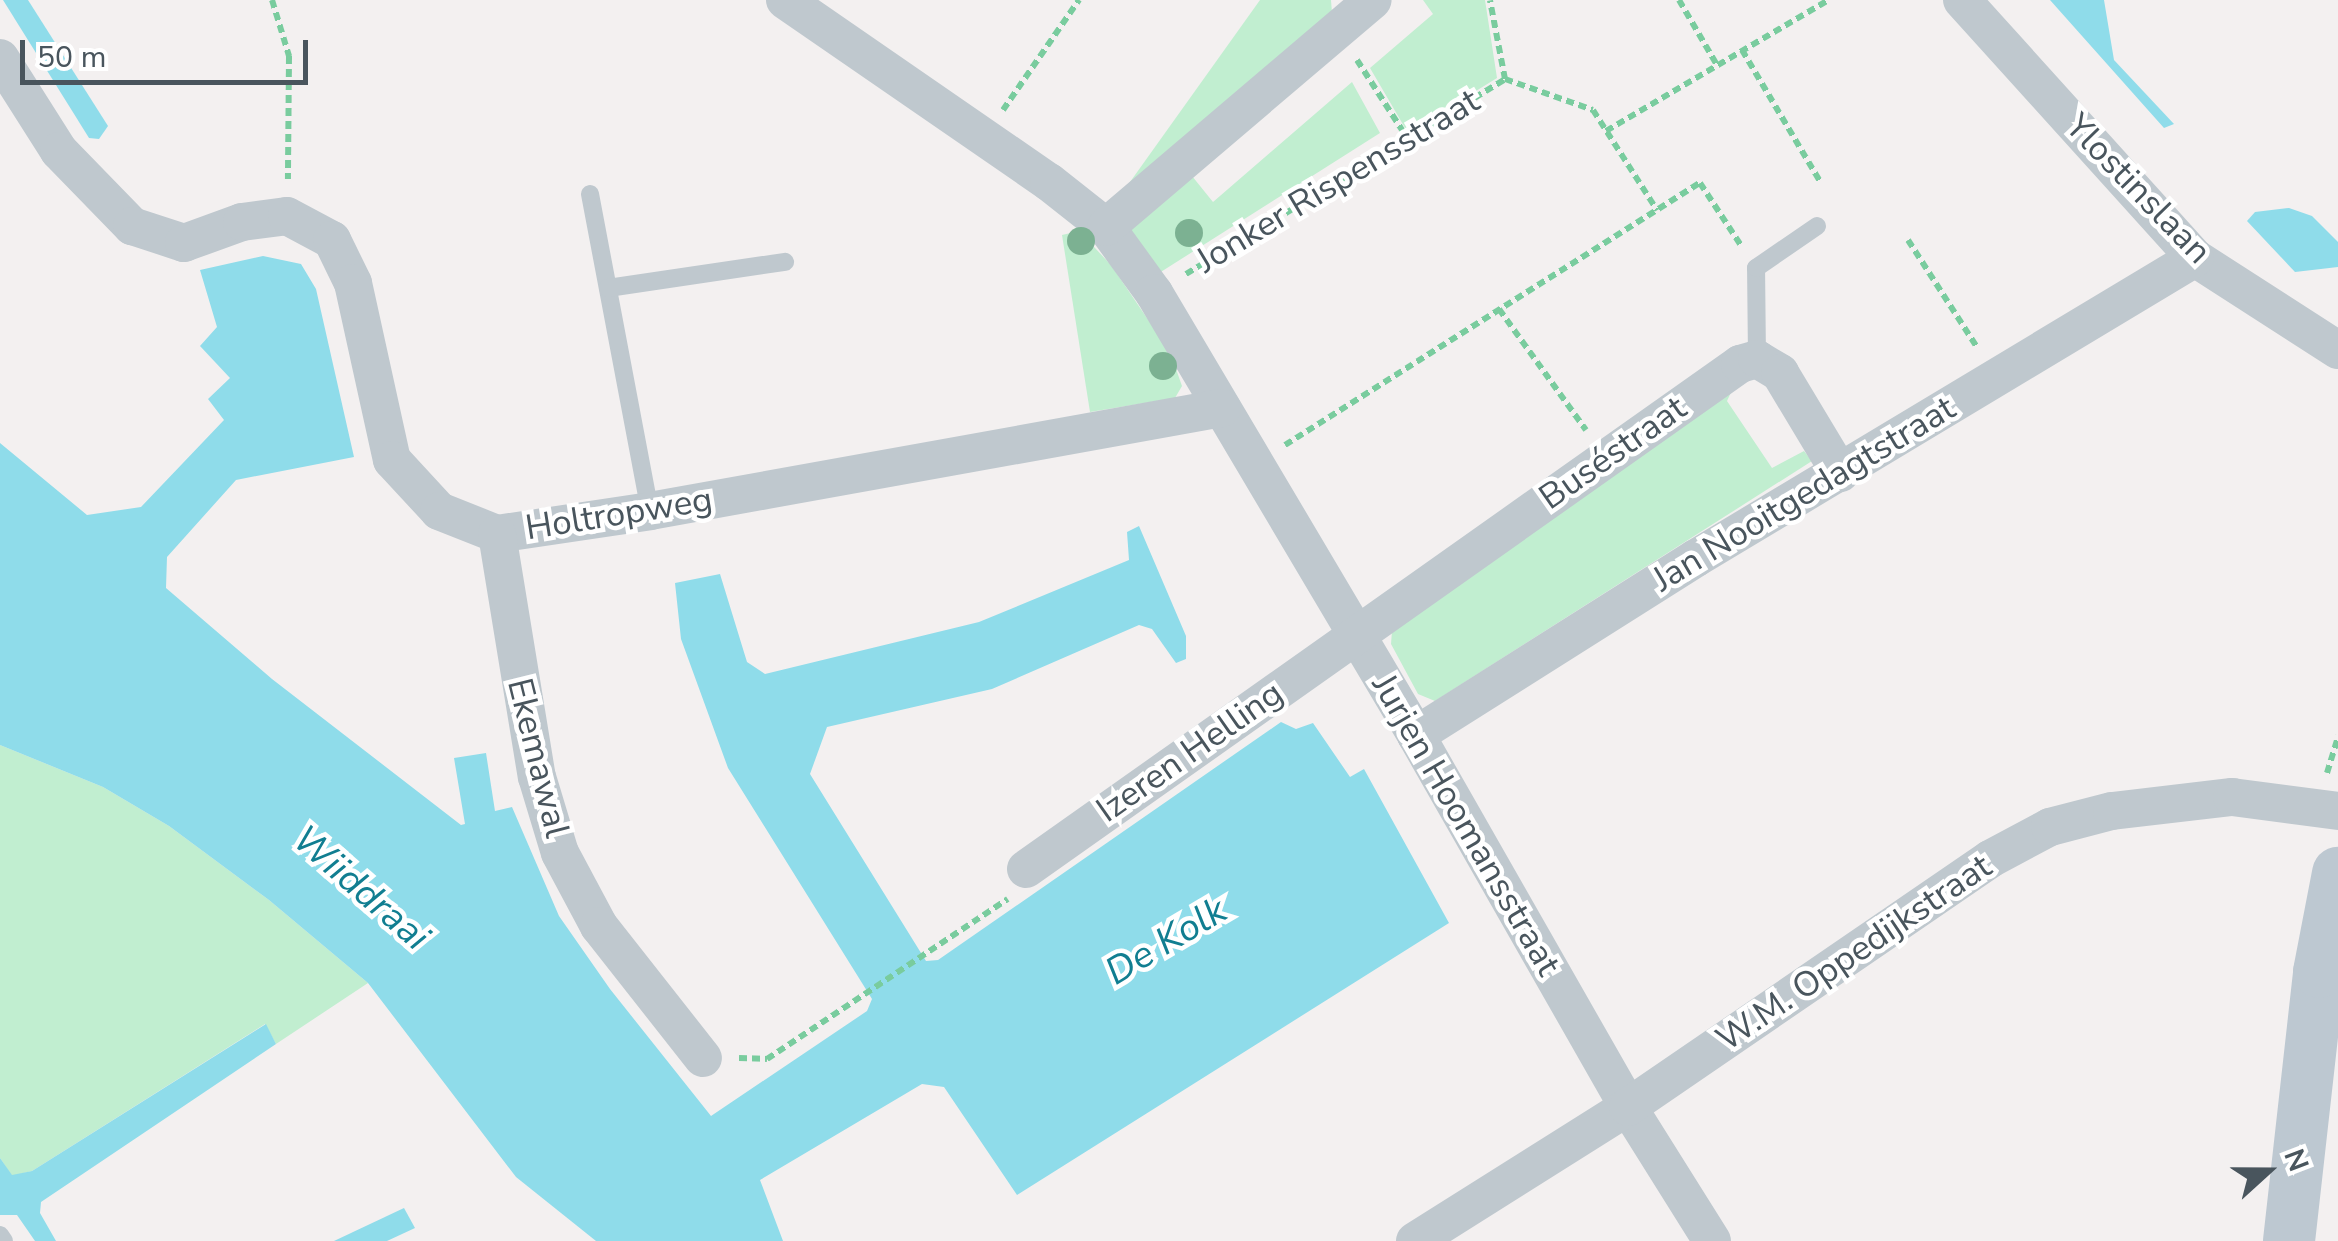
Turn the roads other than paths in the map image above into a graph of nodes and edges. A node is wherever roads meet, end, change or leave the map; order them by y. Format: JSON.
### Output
{"nodes":[{"id":1,"x":785,"y":0,"type":"edge"},
{"id":2,"x":1962,"y":0,"type":"edge"},
{"id":3,"x":1364,"y":3,"type":"edge"},
{"id":4,"x":0,"y":58,"type":"edge"},
{"id":5,"x":590,"y":194,"type":"dead end"},
{"id":6,"x":1817,"y":226,"type":"dead end"},
{"id":7,"x":1106,"y":227,"type":"junction"},
{"id":8,"x":2195,"y":258,"type":"junction"},
{"id":9,"x":785,"y":262,"type":"dead end"},
{"id":10,"x":608,"y":288,"type":"junction"},
{"id":11,"x":2338,"y":350,"type":"edge"},
{"id":12,"x":1757,"y":359,"type":"junction"},
{"id":13,"x":1222,"y":408,"type":"junction"},
{"id":14,"x":1840,"y":473,"type":"junction"},
{"id":15,"x":650,"y":511,"type":"junction"},
{"id":16,"x":497,"y":534,"type":"junction"},
{"id":17,"x":1355,"y":635,"type":"junction"},
{"id":18,"x":1416,"y":736,"type":"junction"},
{"id":19,"x":2338,"y":810,"type":"edge"},
{"id":20,"x":1026,"y":869,"type":"road end"},
{"id":21,"x":2338,"y":874,"type":"edge"},
{"id":22,"x":703,"y":1058,"type":"road end"},
{"id":23,"x":1628,"y":1107,"type":"junction"},
{"id":24,"x":1415,"y":1241,"type":"edge"},
{"id":25,"x":1712,"y":1241,"type":"edge"},
{"id":26,"x":2288,"y":1241,"type":"edge"}],
"edges":[{"from":1,"to":7,"type":"street","name":"Jurjen Hoomansstraat"},
{"from":2,"to":8,"type":"street","name":"Ylostinslaan"},
{"from":3,"to":7,"type":"street"},
{"from":4,"to":16,"type":"street","name":"Holtropweg"},
{"from":5,"to":10,"type":"lane"},
{"from":6,"to":12,"type":"lane"},
{"from":7,"to":13,"type":"street","name":"Jurjen Hoomansstraat"},
{"from":8,"to":11,"type":"street","name":"Ylostinslaan"},
{"from":8,"to":14,"type":"street","name":"Jan Nooitgedagtstraat"},
{"from":9,"to":10,"type":"lane"},
{"from":10,"to":15,"type":"lane"},
{"from":12,"to":14,"type":"street"},
{"from":12,"to":17,"type":"street","name":"Buséstraat"},
{"from":13,"to":15,"type":"street","name":"Holtropweg"},
{"from":13,"to":17,"type":"street","name":"Jurjen Hoomansstraat"},
{"from":14,"to":18,"type":"street","name":"Jan Nooitgedagtstraat"},
{"from":15,"to":16,"type":"street","name":"Holtropweg"},
{"from":16,"to":22,"type":"street","name":"Ekemawal"},
{"from":17,"to":18,"type":"street","name":"Jurjen Hoomansstraat"},
{"from":17,"to":20,"type":"street","name":"Izeren Helling"},
{"from":18,"to":23,"type":"street","name":"Jurjen Hoomansstraat"},
{"from":19,"to":23,"type":"street","name":"W.M. Oppedijkstraat"},
{"from":21,"to":26,"type":"street"},
{"from":23,"to":24,"type":"street","name":"W.M. Oppedijkstraat"},
{"from":23,"to":25,"type":"street","name":"Jurjen Hoomansstraat"}]}
